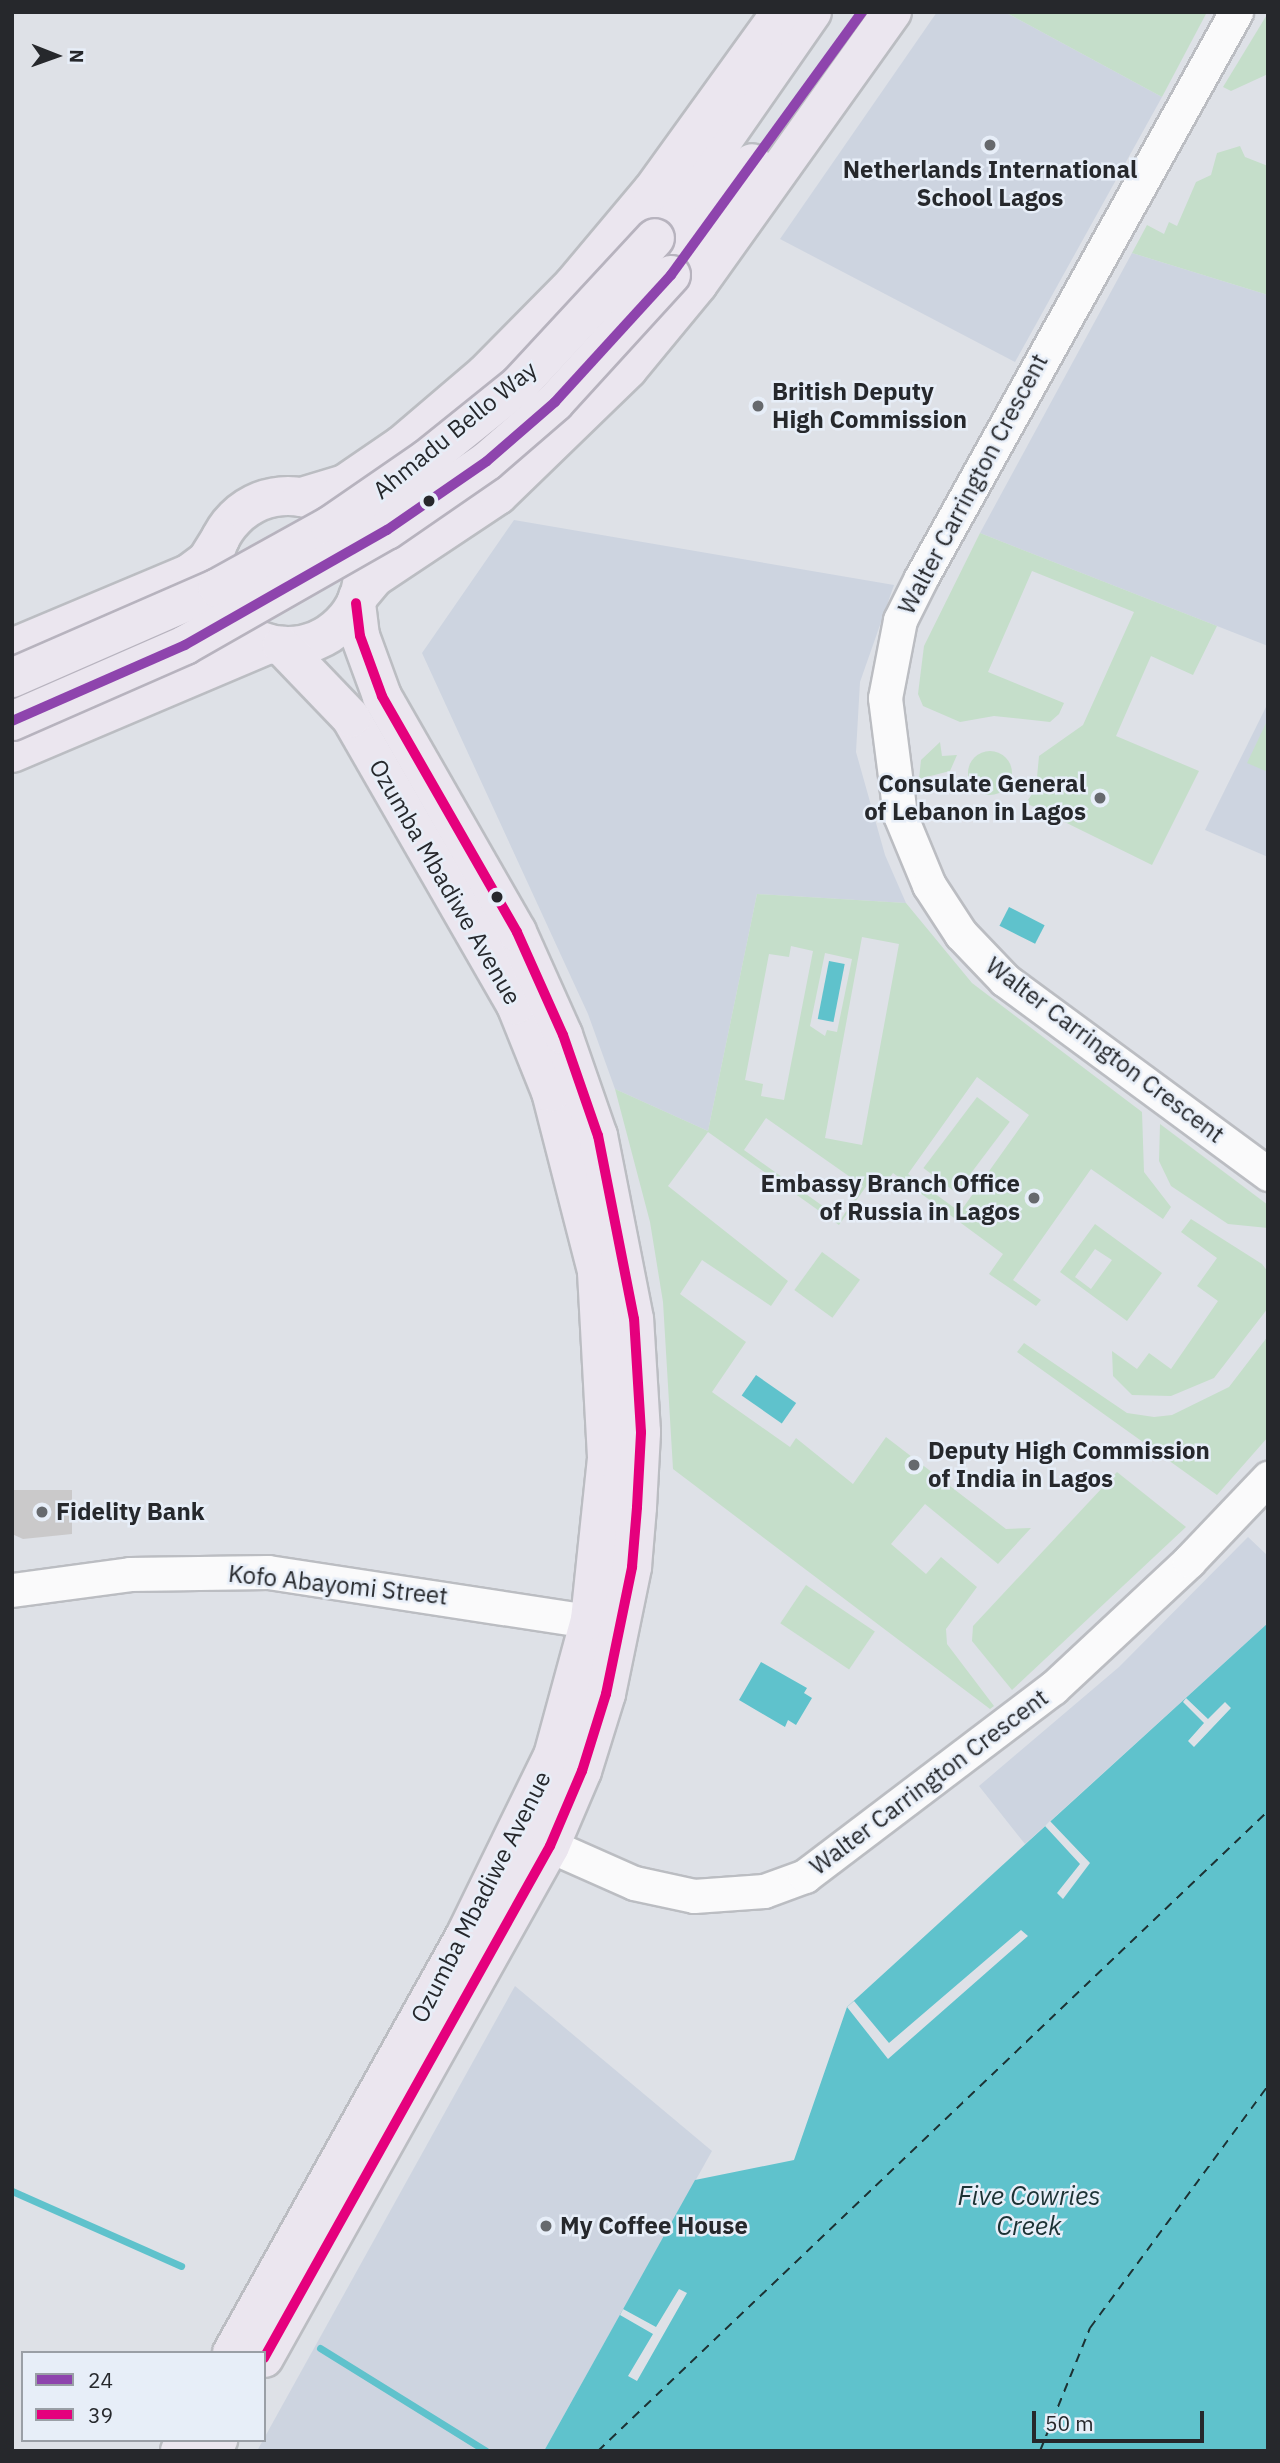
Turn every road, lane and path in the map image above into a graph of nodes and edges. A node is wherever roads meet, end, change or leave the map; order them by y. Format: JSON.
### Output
{"nodes":[{"id":1,"x":781,"y":12,"type":"edge"},
{"id":2,"x":812,"y":12,"type":"edge"},
{"id":3,"x":862,"y":12,"type":"edge"},
{"id":4,"x":892,"y":12,"type":"edge"},
{"id":5,"x":1236,"y":12,"type":"edge"},
{"id":6,"x":302,"y":497,"type":"junction"},
{"id":7,"x":220,"y":539,"type":"junction"},
{"id":8,"x":357,"y":600,"type":"junction"},
{"id":9,"x":275,"y":645,"type":"junction"},
{"id":10,"x":12,"y":648,"type":"edge"},
{"id":11,"x":12,"y":678,"type":"edge"},
{"id":12,"x":12,"y":721,"type":"edge"},
{"id":13,"x":12,"y":753,"type":"edge"},
{"id":14,"x":1268,"y":1174,"type":"edge"},
{"id":15,"x":1268,"y":1478,"type":"edge"},
{"id":16,"x":12,"y":1590,"type":"edge"},
{"id":17,"x":606,"y":1623,"type":"junction"},
{"id":18,"x":535,"y":1839,"type":"junction"},
{"id":19,"x":233,"y":2351,"type":"edge"},
{"id":20,"x":266,"y":2354,"type":"edge"}],
"edges":[{"from":1,"to":6,"type":"highway"},
{"from":2,"to":11,"type":"highway","name":"Ahmadu Bello Way","bridge":true},
{"from":3,"to":12,"type":"highway","name":"Ahmadu Bello Way","bridge":true},
{"from":4,"to":8,"type":"highway"},
{"from":5,"to":14,"type":"street","name":"Walter Carrington Crescent"},
{"from":6,"to":7,"type":"highway"},
{"from":6,"to":8,"type":"highway"},
{"from":7,"to":9,"type":"highway"},
{"from":7,"to":10,"type":"highway"},
{"from":8,"to":9,"type":"highway"},
{"from":8,"to":17,"type":"highway","name":"Ozumba Mbadiwe Avenue"},
{"from":9,"to":13,"type":"highway"},
{"from":9,"to":17,"type":"highway","name":"Ozumba Mbadiwe Avenue"},
{"from":15,"to":18,"type":"street","name":"Walter Carrington Crescent"},
{"from":16,"to":17,"type":"street","name":"Kofo Abayomi Street"},
{"from":17,"to":18,"type":"highway","name":"Ozumba Mbadiwe Avenue"},
{"from":18,"to":19,"type":"highway","name":"Ozumba Mbadiwe Avenue"},
{"from":18,"to":20,"type":"highway","name":"Ozumba Mbadiwe Avenue"}]}
